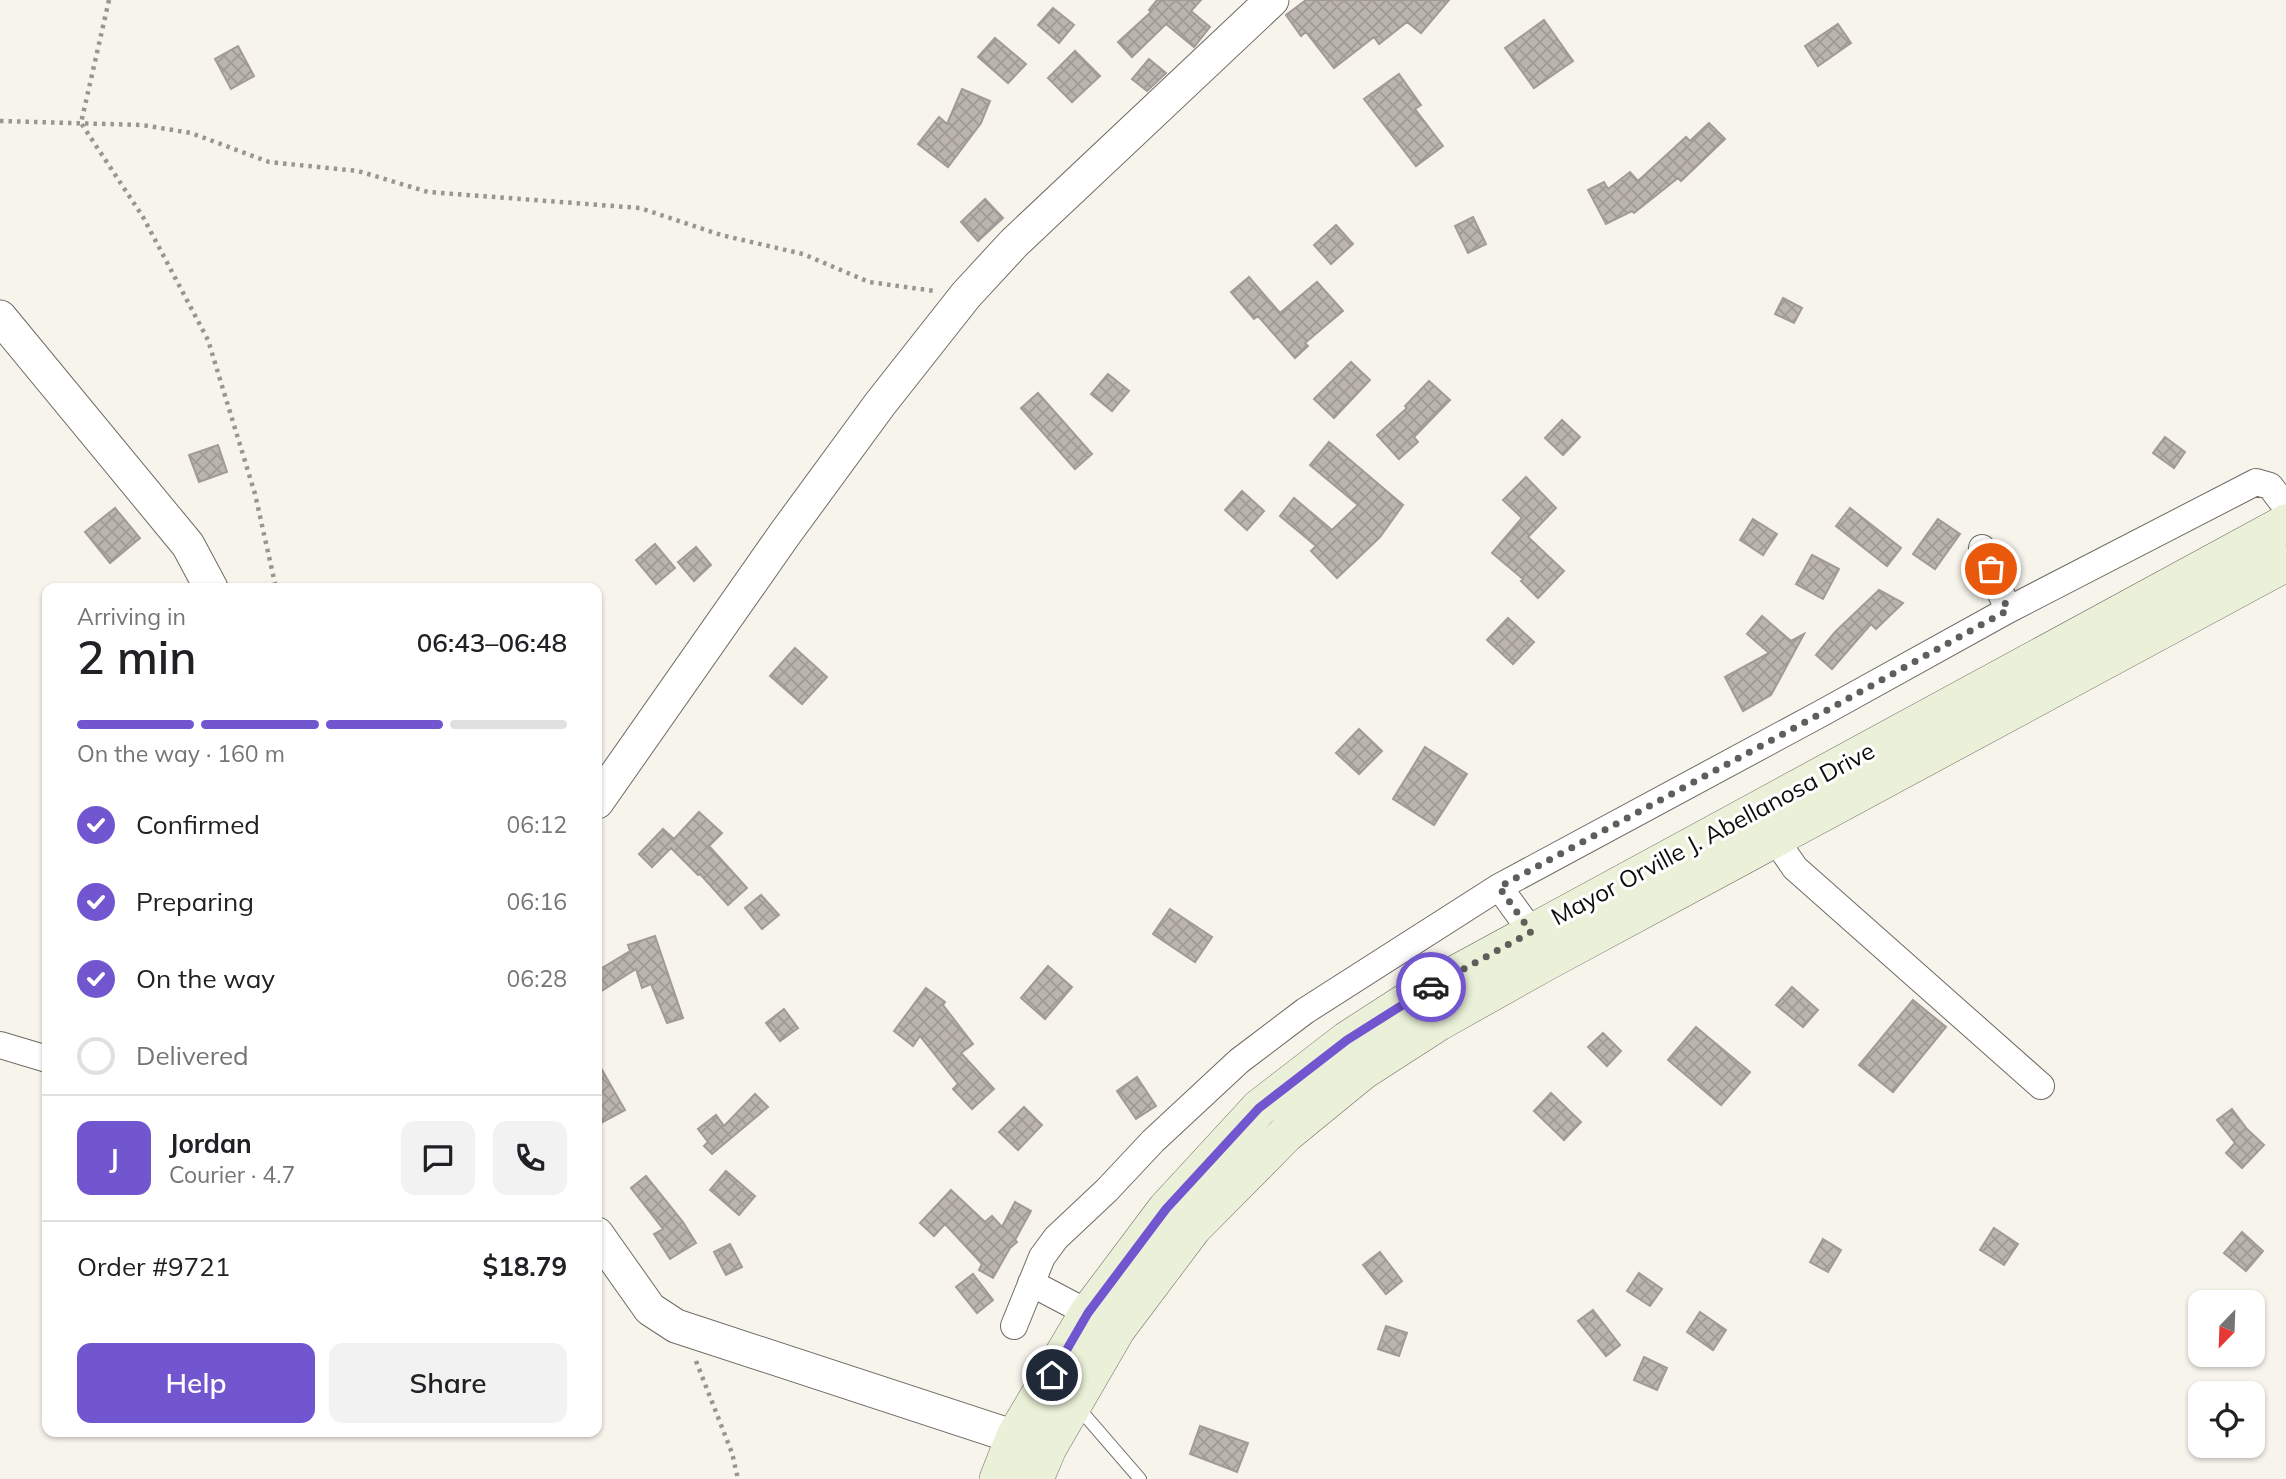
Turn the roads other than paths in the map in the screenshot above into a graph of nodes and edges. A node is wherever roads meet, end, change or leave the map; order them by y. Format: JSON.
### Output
{"nodes":[{"id":1,"x":1272,"y":0,"type":"edge"},
{"id":2,"x":0,"y":317,"type":"edge"},
{"id":3,"x":2286,"y":507,"type":"edge"},
{"id":4,"x":2286,"y":523,"type":"edge"},
{"id":5,"x":1982,"y":548,"type":"dead end"},
{"id":6,"x":2286,"y":563,"type":"edge"},
{"id":7,"x":208,"y":583,"type":"edge"},
{"id":8,"x":2008,"y":610,"type":"junction"},
{"id":9,"x":602,"y":795,"type":"edge"},
{"id":10,"x":1775,"y":839,"type":"junction"},
{"id":11,"x":1499,"y":887,"type":"junction"},
{"id":12,"x":1531,"y":932,"type":"junction"},
{"id":13,"x":0,"y":1045,"type":"edge"},
{"id":14,"x":42,"y":1058,"type":"edge"},
{"id":15,"x":2041,"y":1086,"type":"dead end"},
{"id":16,"x":602,"y":1241,"type":"edge"},
{"id":17,"x":1031,"y":1283,"type":"junction"},
{"id":18,"x":1088,"y":1313,"type":"junction"},
{"id":19,"x":1014,"y":1326,"type":"dead end"},
{"id":20,"x":1074,"y":1403,"type":"junction"},
{"id":21,"x":1033,"y":1454,"type":"edge"},
{"id":22,"x":998,"y":1479,"type":"edge"},
{"id":23,"x":1140,"y":1479,"type":"edge"}],
"edges":[{"from":1,"to":9,"type":"street"},
{"from":2,"to":7,"type":"street"},
{"from":3,"to":8,"type":"street"},
{"from":4,"to":12,"type":"main road","name":"Mayor Orville J. Abellanosa Drive"},
{"from":5,"to":8,"type":"street"},
{"from":6,"to":10,"type":"main road","name":"Mayor Orville J. Abellanosa Drive"},
{"from":8,"to":11,"type":"street"},
{"from":10,"to":15,"type":"street"},
{"from":10,"to":20,"type":"main road","name":"Mayor Orville J. Abellanosa Drive"},
{"from":11,"to":12,"type":"street"},
{"from":11,"to":17,"type":"street"},
{"from":12,"to":18,"type":"main road","name":"Mayor Orville J. Abellanosa Drive"},
{"from":13,"to":14,"type":"street"},
{"from":16,"to":21,"type":"street"},
{"from":17,"to":18,"type":"street"},
{"from":17,"to":19,"type":"street"},
{"from":18,"to":21,"type":"main road","name":"Mayor Orville J. Abellanosa Drive"},
{"from":20,"to":21,"type":"main road","name":"Mayor Orville J. Abellanosa Drive"},
{"from":20,"to":23,"type":"lane"},
{"from":21,"to":22,"type":"main road","name":"Mayor Orville J. Abellanosa Drive"}]}
